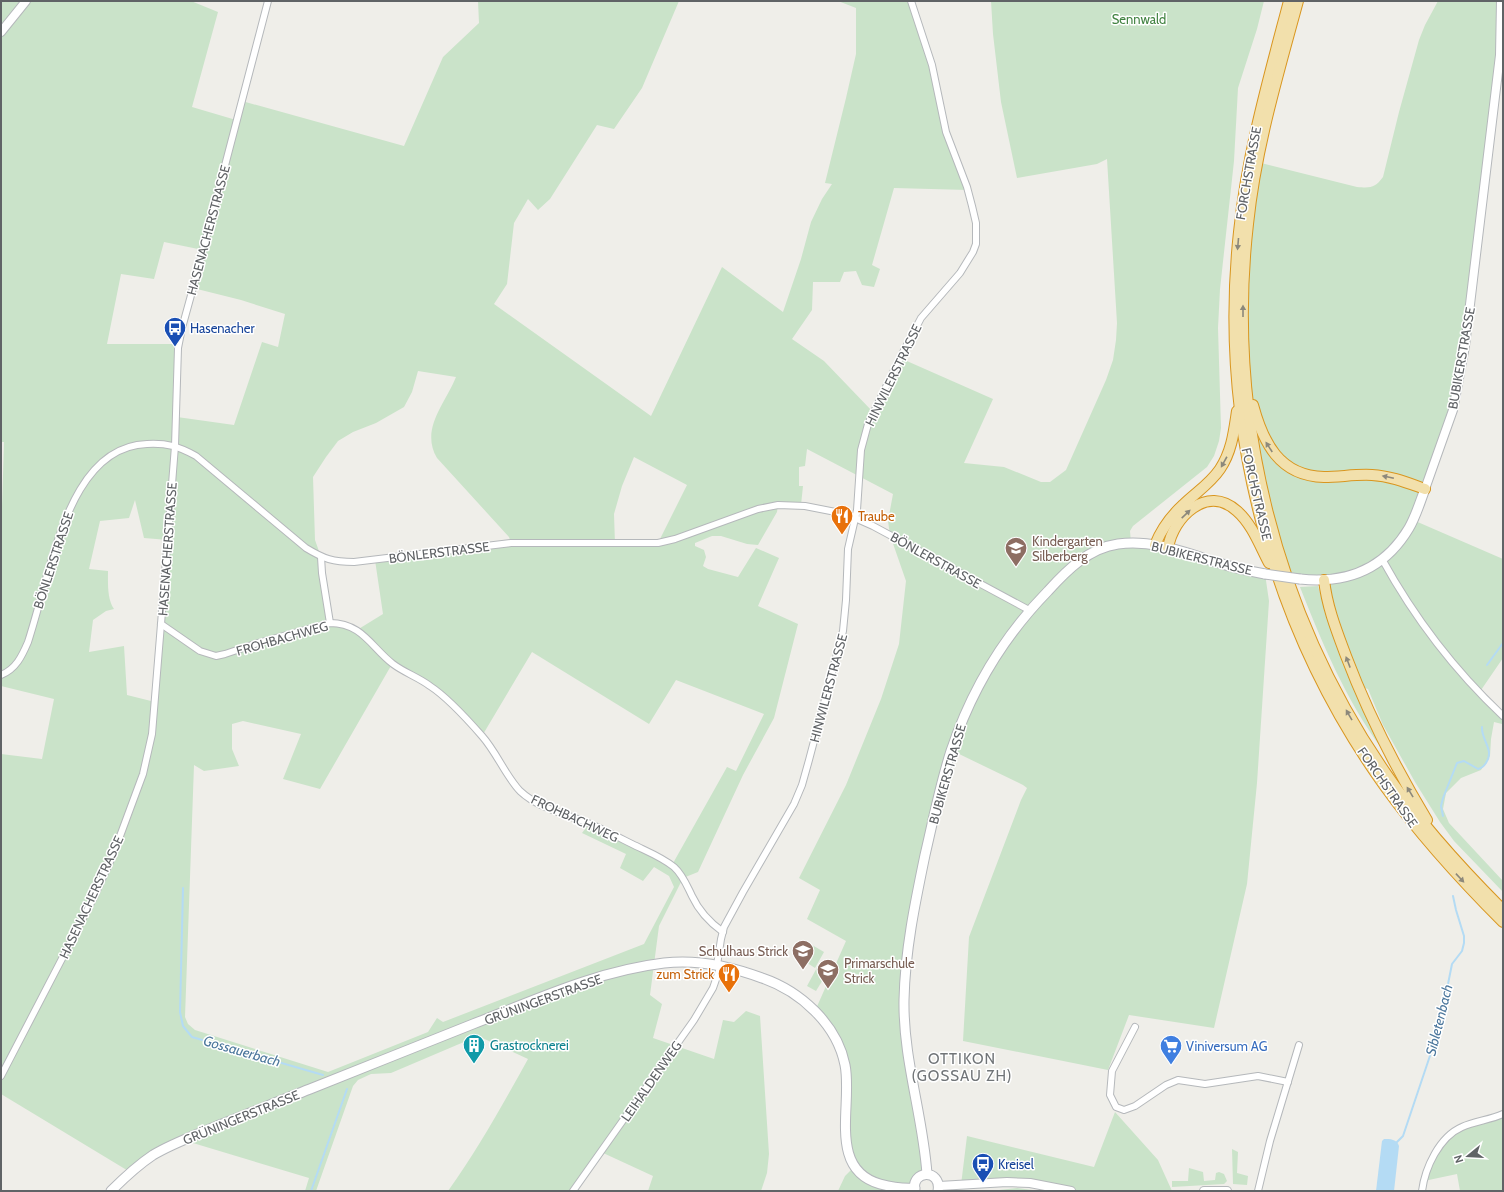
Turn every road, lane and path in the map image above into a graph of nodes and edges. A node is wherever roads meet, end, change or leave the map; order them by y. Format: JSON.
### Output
{"nodes":[{"id":1,"x":26,"y":1,"type":"edge"},
{"id":2,"x":268,"y":1,"type":"edge"},
{"id":3,"x":911,"y":1,"type":"edge"},
{"id":4,"x":1289,"y":1,"type":"edge"},
{"id":5,"x":1298,"y":1,"type":"edge"},
{"id":6,"x":1501,"y":1,"type":"edge"},
{"id":7,"x":1,"y":32,"type":"edge"},
{"id":8,"x":1245,"y":378,"type":"junction"},
{"id":9,"x":1239,"y":397,"type":"junction"},
{"id":10,"x":176,"y":446,"type":"junction"},
{"id":11,"x":1425,"y":489,"type":"junction"},
{"id":12,"x":855,"y":518,"type":"junction"},
{"id":13,"x":1155,"y":545,"type":"junction"},
{"id":14,"x":1168,"y":548,"type":"junction"},
{"id":15,"x":321,"y":557,"type":"junction"},
{"id":16,"x":1382,"y":559,"type":"junction"},
{"id":17,"x":1324,"y":580,"type":"junction"},
{"id":18,"x":1283,"y":590,"type":"junction"},
{"id":19,"x":1029,"y":610,"type":"junction"},
{"id":20,"x":330,"y":623,"type":"junction"},
{"id":21,"x":162,"y":624,"type":"junction"},
{"id":22,"x":1,"y":674,"type":"edge"},
{"id":23,"x":1503,"y":716,"type":"edge"},
{"id":24,"x":1445,"y":849,"type":"junction"},
{"id":25,"x":1503,"y":910,"type":"edge"},
{"id":26,"x":1503,"y":922,"type":"edge"},
{"id":27,"x":723,"y":932,"type":"junction"},
{"id":28,"x":719,"y":965,"type":"junction"},
{"id":29,"x":1134,"y":1028,"type":"dead end"},
{"id":30,"x":1299,"y":1045,"type":"dead end"},
{"id":31,"x":1,"y":1076,"type":"edge"},
{"id":32,"x":1288,"y":1082,"type":"junction"},
{"id":33,"x":1503,"y":1114,"type":"edge"},
{"id":34,"x":927,"y":1174,"type":"junction"},
{"id":35,"x":939,"y":1189,"type":"edge"},
{"id":36,"x":915,"y":1190,"type":"edge"},
{"id":37,"x":111,"y":1191,"type":"edge"},
{"id":38,"x":572,"y":1191,"type":"edge"},
{"id":39,"x":1071,"y":1191,"type":"edge"},
{"id":40,"x":1204,"y":1191,"type":"edge"},
{"id":41,"x":1227,"y":1191,"type":"edge"},
{"id":42,"x":1258,"y":1191,"type":"edge"},
{"id":43,"x":1422,"y":1191,"type":"edge"}],
"edges":[{"from":1,"to":7,"type":"street"},
{"from":2,"to":10,"type":"street","name":"HASENACHERSTRASSE"},
{"from":3,"to":12,"type":"street","name":"HINWILERSTRASSE"},
{"from":4,"to":9,"type":"highway","name":"FORCHSTRASSE","one_way":true},
{"from":8,"to":5,"type":"highway","name":"FORCHSTRASSE","one_way":true},
{"from":6,"to":11,"type":"street","name":"BUBIKERSTRASSE"},
{"from":11,"to":8,"type":"highway","one_way":true},
{"from":24,"to":8,"type":"highway","name":"FORCHSTRASSE","one_way":true},
{"from":9,"to":13,"type":"highway","one_way":true},
{"from":9,"to":18,"type":"highway","name":"FORCHSTRASSE"},
{"from":10,"to":15,"type":"street","name":"BÖNLERSTRASSE"},
{"from":10,"to":21,"type":"street","name":"HASENACHERSTRASSE"},
{"from":10,"to":22,"type":"street","name":"BÖNLERSTRASSE"},
{"from":11,"to":16,"type":"main road","name":"BUBIKERSTRASSE"},
{"from":12,"to":15,"type":"street","name":"BÖNLERSTRASSE"},
{"from":12,"to":19,"type":"street","name":"BÖNLERSTRASSE"},
{"from":12,"to":27,"type":"street","name":"HINWILERSTRASSE"},
{"from":13,"to":14,"type":"main road","name":"BUBIKERSTRASSE"},
{"from":13,"to":19,"type":"main road","name":"BUBIKERSTRASSE"},
{"from":14,"to":17,"type":"main road","name":"BUBIKERSTRASSE","bridge":true},
{"from":14,"to":18,"type":"highway","one_way":true},
{"from":15,"to":20,"type":"street"},
{"from":16,"to":17,"type":"main road","name":"BUBIKERSTRASSE"},
{"from":16,"to":23,"type":"street"},
{"from":24,"to":17,"type":"highway","one_way":true},
{"from":18,"to":26,"type":"highway","name":"FORCHSTRASSE","one_way":true},
{"from":19,"to":34,"type":"main road","name":"BUBIKERSTRASSE"},
{"from":20,"to":21,"type":"street","name":"FROHBACHWEG"},
{"from":20,"to":27,"type":"street","name":"FROHBACHWEG"},
{"from":21,"to":31,"type":"street","name":"HASENACHERSTRASSE"},
{"from":24,"to":25,"type":"highway","name":"FORCHSTRASSE"},
{"from":27,"to":28,"type":"street","name":"HINWILERSTRASSE"},
{"from":28,"to":36,"type":"main road","name":"GRÜNINGERSTRASSE"},
{"from":28,"to":37,"type":"main road","name":"GRÜNINGERSTRASSE"},
{"from":28,"to":38,"type":"street","name":"LEIHALDENWEG"},
{"from":29,"to":32,"type":"street"},
{"from":30,"to":32,"type":"street"},
{"from":32,"to":42,"type":"street"},
{"from":33,"to":43,"type":"street"},
{"from":34,"to":35,"type":"main road"},
{"from":34,"to":36,"type":"main road"},
{"from":35,"to":39,"type":"street"},
{"from":40,"to":41,"type":"street"}]}
